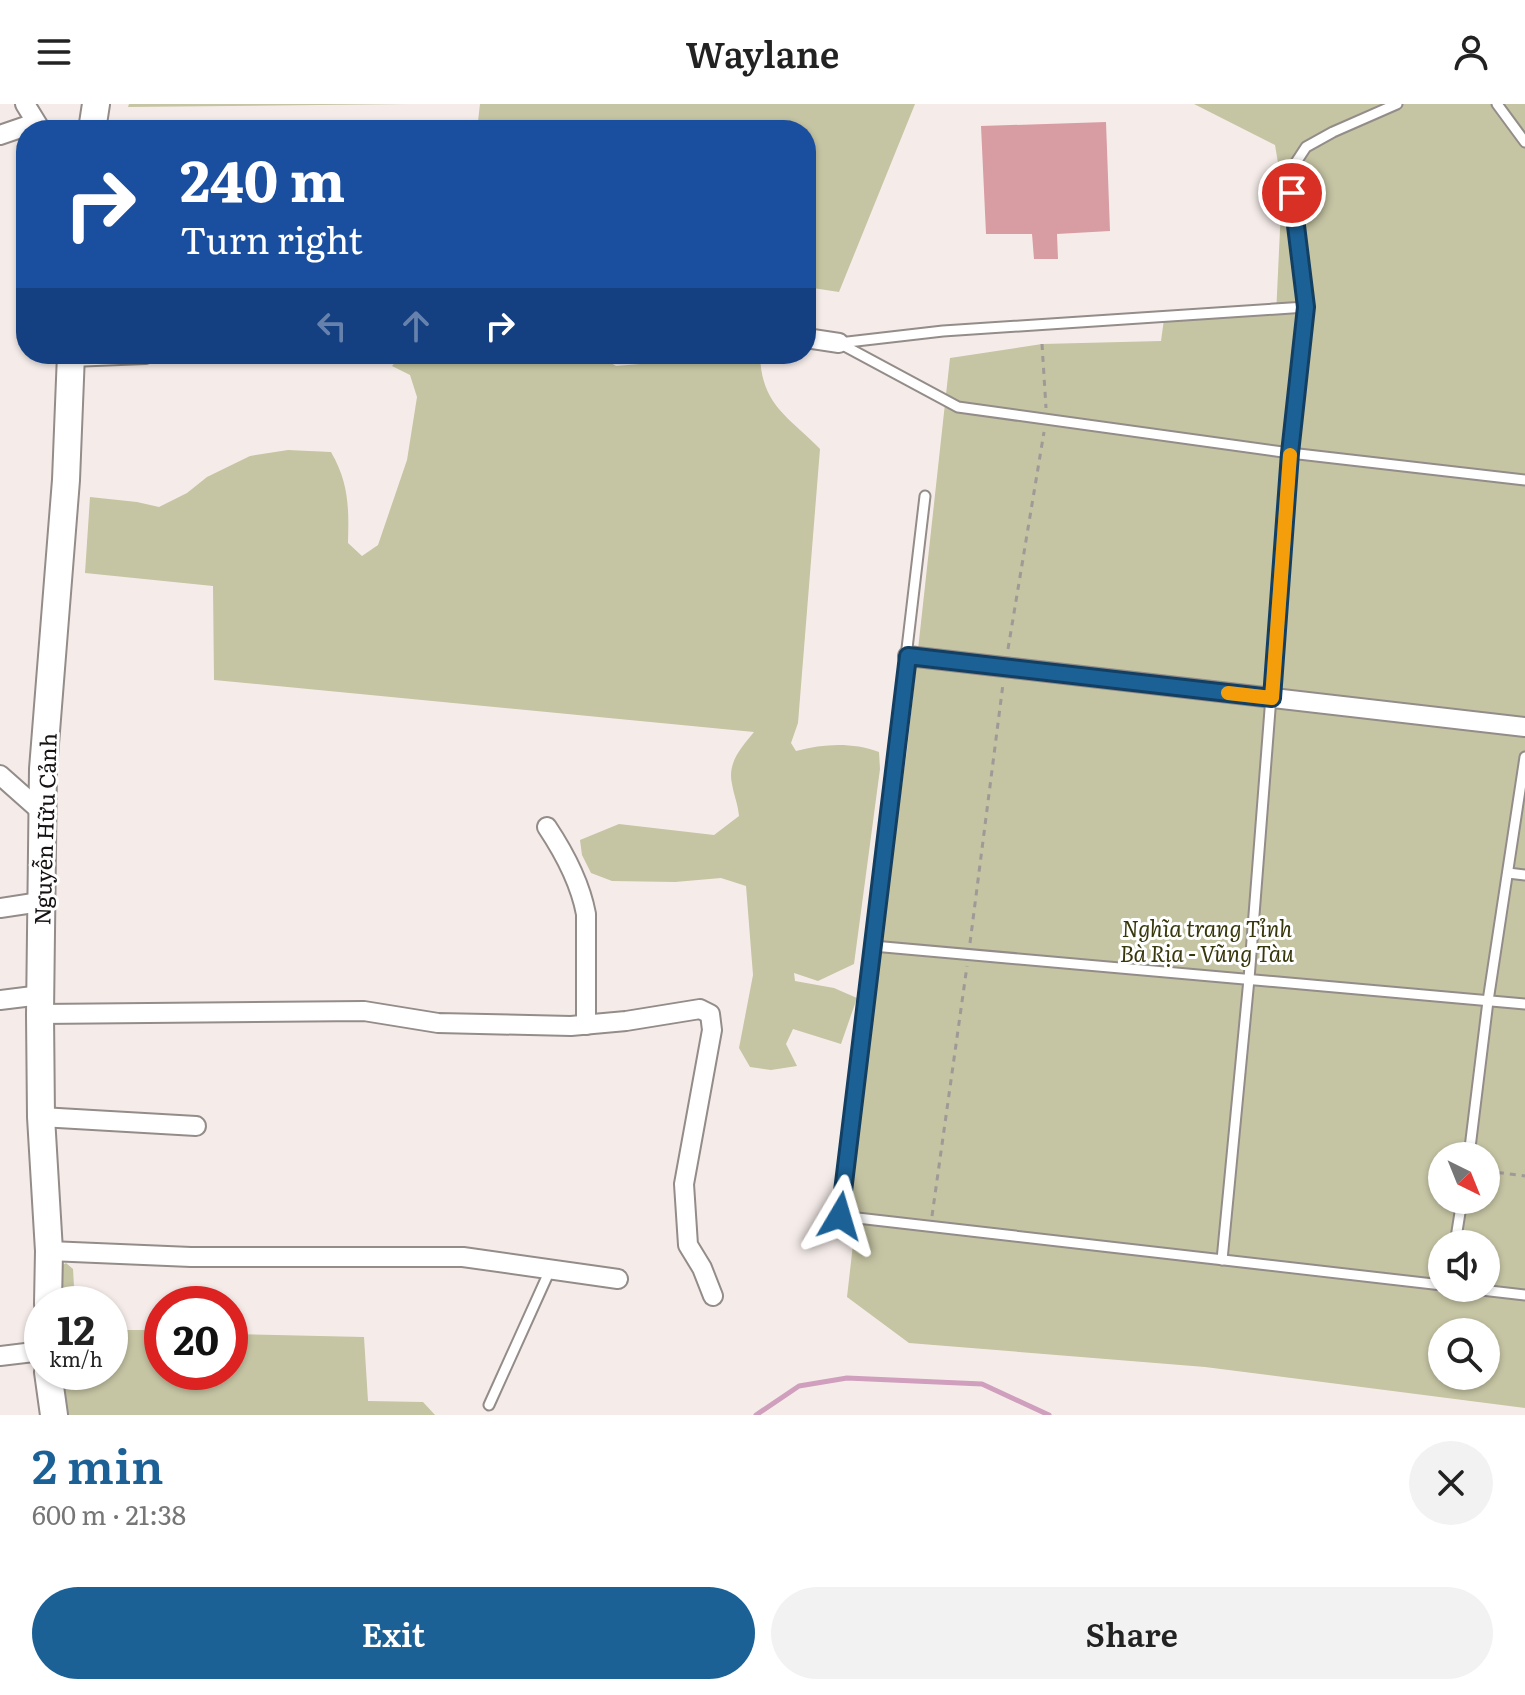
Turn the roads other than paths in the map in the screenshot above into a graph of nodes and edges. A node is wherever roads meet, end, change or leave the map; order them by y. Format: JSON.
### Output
{"nodes":[{"id":1,"x":1397,"y":104,"type":"edge"},
{"id":2,"x":1497,"y":104,"type":"edge"},
{"id":3,"x":1525,"y":142,"type":"edge"},
{"id":4,"x":1306,"y":307,"type":"junction"},
{"id":5,"x":816,"y":340,"type":"edge"},
{"id":6,"x":839,"y":343,"type":"junction"},
{"id":7,"x":71,"y":364,"type":"edge"},
{"id":8,"x":1290,"y":453,"type":"junction"},
{"id":9,"x":1525,"y":480,"type":"edge"},
{"id":10,"x":925,"y":496,"type":"dead end"},
{"id":11,"x":908,"y":656,"type":"junction"},
{"id":12,"x":1272,"y":698,"type":"junction"},
{"id":13,"x":1525,"y":727,"type":"edge"},
{"id":14,"x":1525,"y":757,"type":"edge"},
{"id":15,"x":0,"y":775,"type":"edge"},
{"id":16,"x":1522,"y":803,"type":"edge"},
{"id":17,"x":44,"y":814,"type":"junction"},
{"id":18,"x":547,"y":827,"type":"dead end"},
{"id":19,"x":1508,"y":873,"type":"junction"},
{"id":20,"x":1525,"y":875,"type":"edge"},
{"id":21,"x":40,"y":902,"type":"junction"},
{"id":22,"x":0,"y":908,"type":"edge"},
{"id":23,"x":873,"y":946,"type":"junction"},
{"id":24,"x":1249,"y":979,"type":"junction"},
{"id":25,"x":0,"y":1000,"type":"edge"},
{"id":26,"x":1488,"y":1001,"type":"junction"},
{"id":27,"x":41,"y":1004,"type":"junction"},
{"id":28,"x":1525,"y":1004,"type":"edge"},
{"id":29,"x":586,"y":1025,"type":"junction"},
{"id":30,"x":41,"y":1117,"type":"junction"},
{"id":31,"x":196,"y":1126,"type":"dead end"},
{"id":32,"x":1471,"y":1142,"type":"edge"},
{"id":33,"x":49,"y":1251,"type":"junction"},
{"id":34,"x":1222,"y":1260,"type":"junction"},
{"id":35,"x":551,"y":1269,"type":"junction"},
{"id":36,"x":618,"y":1279,"type":"dead end"},
{"id":37,"x":1428,"y":1283,"type":"edge"},
{"id":38,"x":48,"y":1286,"type":"edge"},
{"id":39,"x":1500,"y":1292,"type":"edge"},
{"id":40,"x":1525,"y":1295,"type":"edge"},
{"id":41,"x":713,"y":1296,"type":"dead end"},
{"id":42,"x":24,"y":1353,"type":"edge"},
{"id":43,"x":0,"y":1356,"type":"edge"},
{"id":44,"x":51,"y":1390,"type":"edge"},
{"id":45,"x":489,"y":1405,"type":"dead end"},
{"id":46,"x":54,"y":1415,"type":"edge"}],
"edges":[{"from":1,"to":4,"type":"lane"},
{"from":2,"to":3,"type":"lane"},
{"from":4,"to":6,"type":"lane"},
{"from":4,"to":8,"type":"lane"},
{"from":5,"to":6,"type":"street"},
{"from":6,"to":8,"type":"lane"},
{"from":7,"to":17,"type":"main road","name":"Nguyễn Hữu Cảnh"},
{"from":8,"to":9,"type":"lane"},
{"from":8,"to":12,"type":"lane"},
{"from":10,"to":11,"type":"lane"},
{"from":11,"to":12,"type":"street"},
{"from":11,"to":23,"type":"lane"},
{"from":12,"to":13,"type":"street"},
{"from":12,"to":24,"type":"lane"},
{"from":14,"to":16,"type":"lane"},
{"from":15,"to":17,"type":"street"},
{"from":16,"to":19,"type":"lane"},
{"from":17,"to":21,"type":"main road","name":"Nguyễn Hữu Cảnh"},
{"from":18,"to":29,"type":"street"},
{"from":19,"to":20,"type":"lane"},
{"from":19,"to":26,"type":"lane"},
{"from":21,"to":22,"type":"street"},
{"from":21,"to":27,"type":"main road","name":"Nguyễn Hữu Cảnh"},
{"from":23,"to":24,"type":"lane"},
{"from":23,"to":34,"type":"lane"},
{"from":24,"to":26,"type":"lane"},
{"from":24,"to":34,"type":"lane"},
{"from":25,"to":27,"type":"street"},
{"from":26,"to":28,"type":"lane"},
{"from":26,"to":32,"type":"lane"},
{"from":27,"to":29,"type":"street"},
{"from":27,"to":30,"type":"main road","name":"Nguyễn Hữu Cảnh"},
{"from":29,"to":41,"type":"street"},
{"from":30,"to":31,"type":"street"},
{"from":30,"to":33,"type":"main road","name":"Nguyễn Hữu Cảnh"},
{"from":33,"to":35,"type":"street"},
{"from":33,"to":38,"type":"main road","name":"Nguyễn Hữu Cảnh"},
{"from":34,"to":37,"type":"lane"},
{"from":35,"to":36,"type":"street"},
{"from":35,"to":45,"type":"lane"},
{"from":39,"to":40,"type":"lane"},
{"from":42,"to":43,"type":"street"},
{"from":44,"to":46,"type":"main road"}]}
